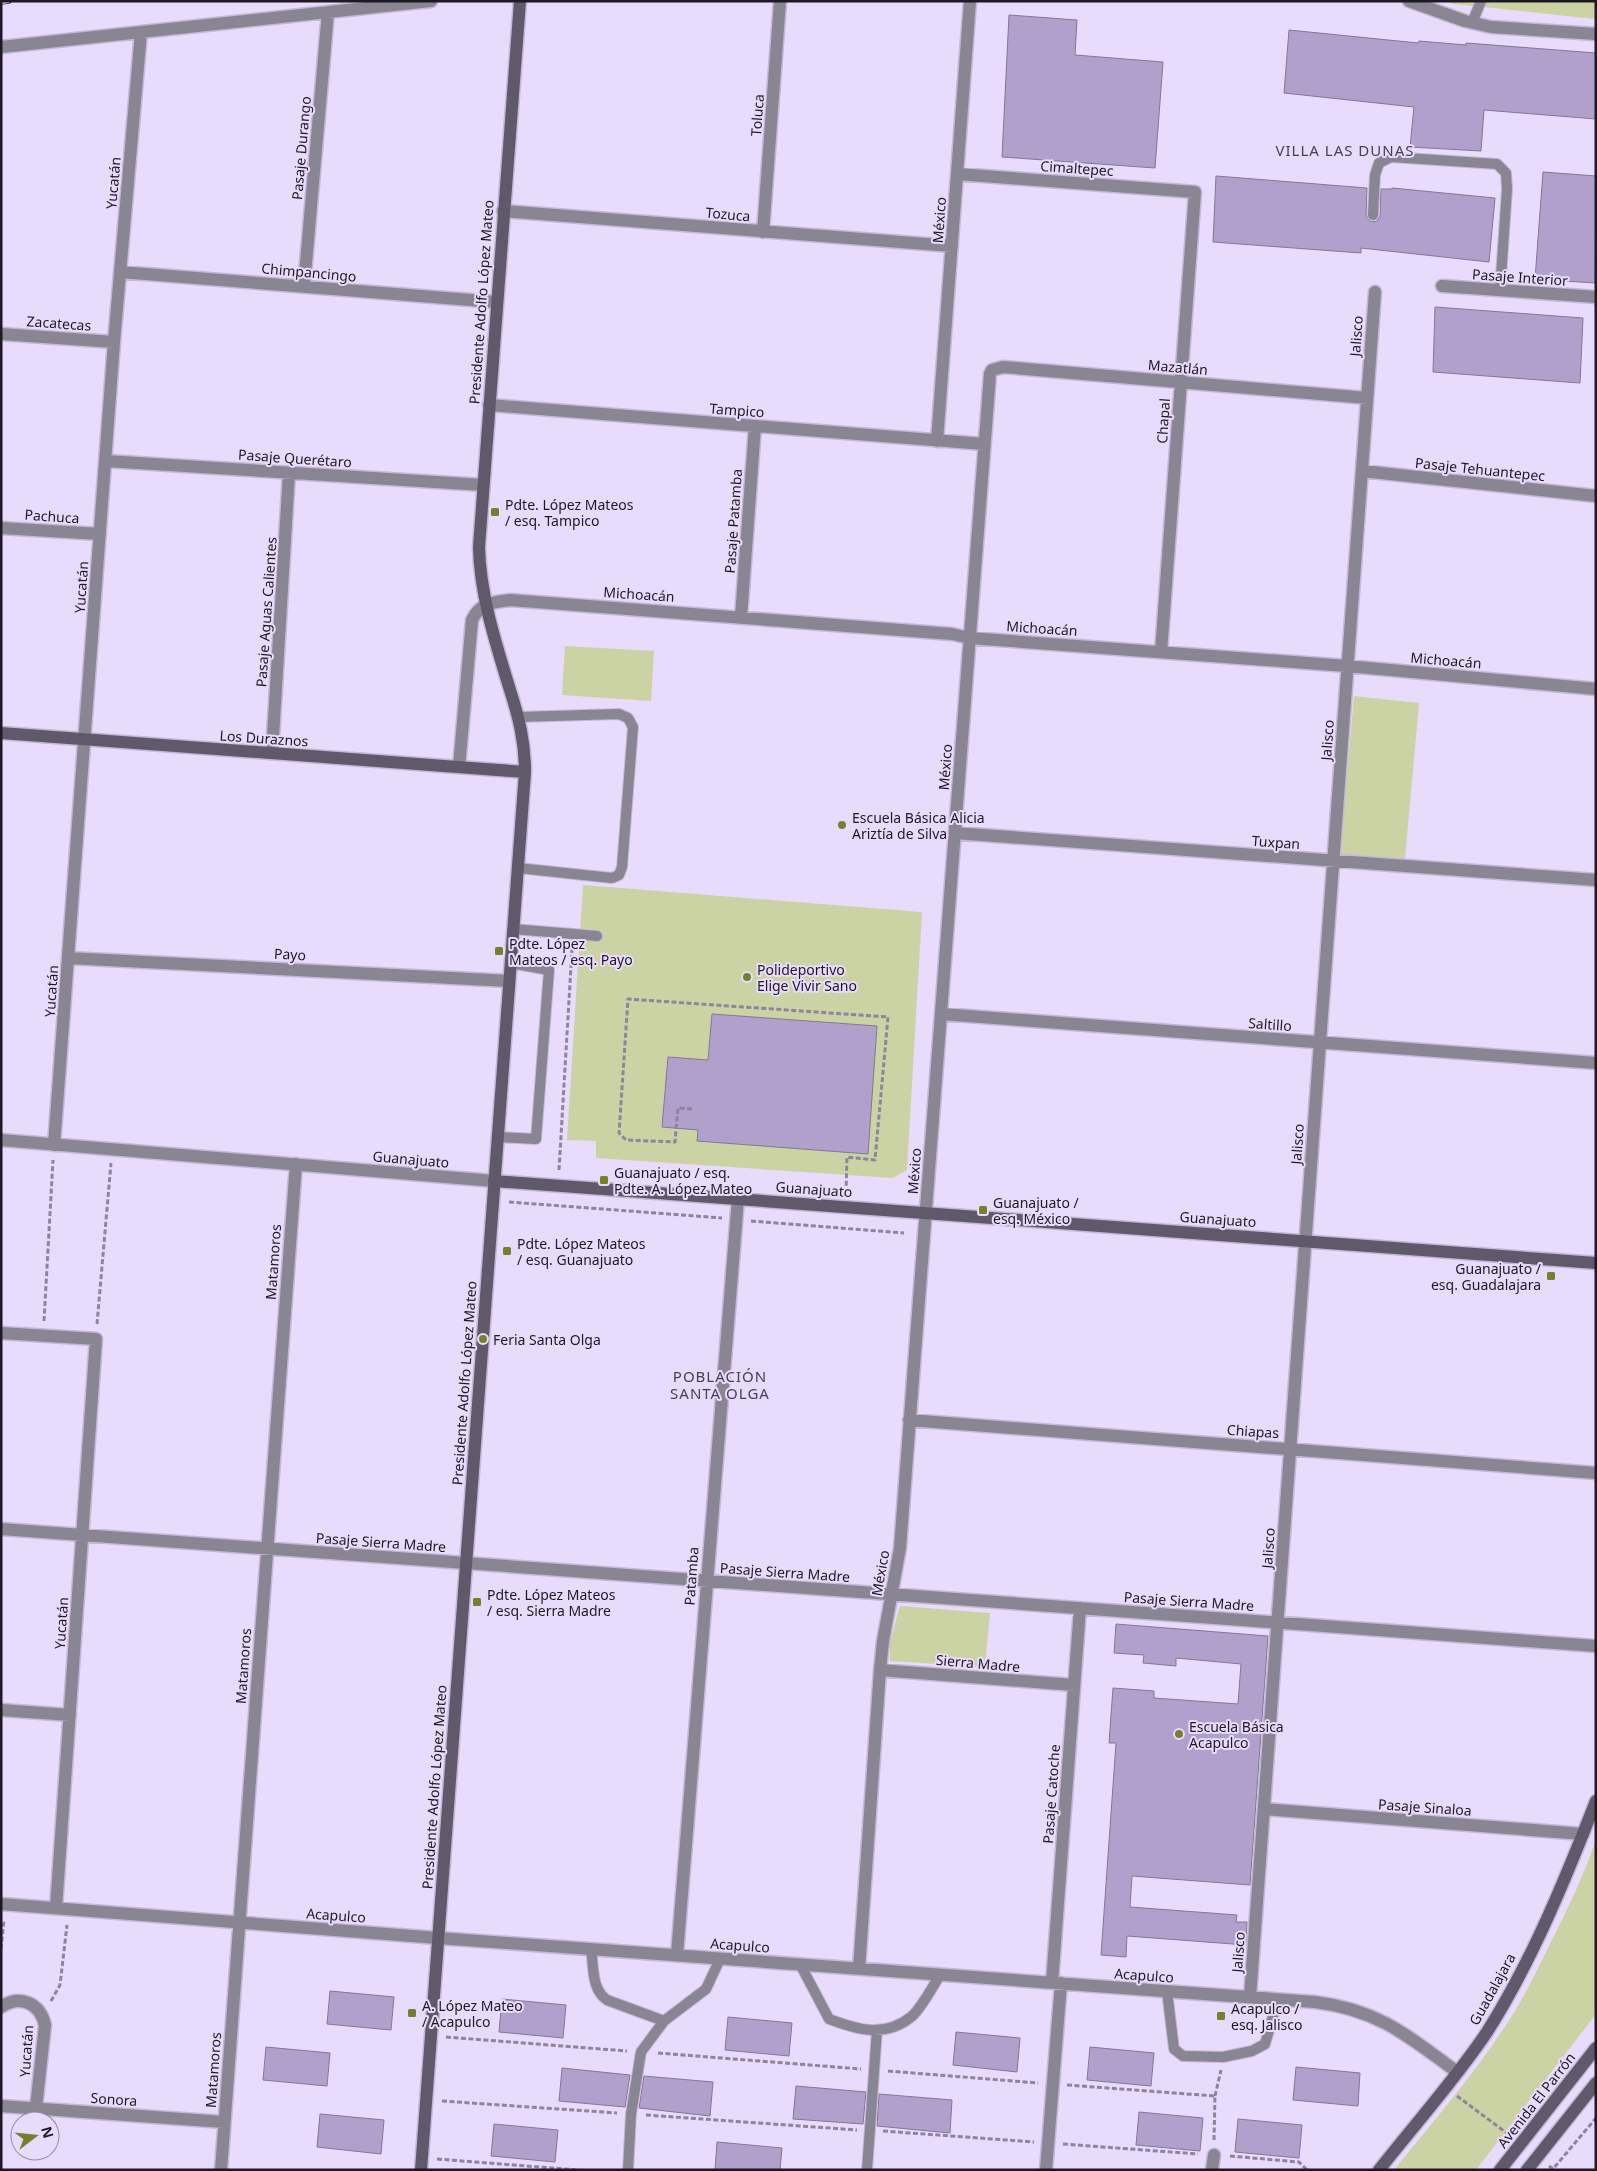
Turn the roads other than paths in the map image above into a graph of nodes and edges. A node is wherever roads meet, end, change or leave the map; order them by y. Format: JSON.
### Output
{"nodes":[{"id":1,"x":431,"y":1,"type":"edge"},
{"id":2,"x":520,"y":1,"type":"edge"},
{"id":3,"x":780,"y":1,"type":"edge"},
{"id":4,"x":970,"y":1,"type":"edge"},
{"id":5,"x":1409,"y":1,"type":"edge"},
{"id":6,"x":1481,"y":1,"type":"edge"},
{"id":7,"x":328,"y":12,"type":"junction"},
{"id":8,"x":1472,"y":23,"type":"junction"},
{"id":9,"x":141,"y":32,"type":"junction"},
{"id":10,"x":1596,"y":34,"type":"edge"},
{"id":11,"x":1,"y":47,"type":"edge"},
{"id":12,"x":957,"y":174,"type":"junction"},
{"id":13,"x":1195,"y":192,"type":"joint"},
{"id":14,"x":503,"y":211,"type":"junction"},
{"id":15,"x":1373,"y":215,"type":"dead end"},
{"id":16,"x":763,"y":232,"type":"junction"},
{"id":17,"x":952,"y":246,"type":"junction"},
{"id":18,"x":120,"y":272,"type":"junction"},
{"id":19,"x":304,"y":286,"type":"junction"},
{"id":20,"x":1442,"y":286,"type":"dead end"},
{"id":21,"x":1500,"y":291,"type":"junction"},
{"id":22,"x":1375,"y":292,"type":"dead end"},
{"id":23,"x":1596,"y":297,"type":"edge"},
{"id":24,"x":496,"y":302,"type":"junction"},
{"id":25,"x":1,"y":334,"type":"edge"},
{"id":26,"x":114,"y":342,"type":"junction"},
{"id":27,"x":990,"y":374,"type":"joint"},
{"id":28,"x":1181,"y":382,"type":"junction"},
{"id":29,"x":1367,"y":398,"type":"junction"},
{"id":30,"x":489,"y":405,"type":"junction"},
{"id":31,"x":755,"y":426,"type":"junction"},
{"id":32,"x":937,"y":441,"type":"junction"},
{"id":33,"x":984,"y":444,"type":"junction"},
{"id":34,"x":106,"y":461,"type":"junction"},
{"id":35,"x":1362,"y":471,"type":"junction"},
{"id":36,"x":289,"y":473,"type":"junction"},
{"id":37,"x":483,"y":485,"type":"junction"},
{"id":38,"x":1596,"y":496,"type":"edge"},
{"id":39,"x":1,"y":528,"type":"edge"},
{"id":40,"x":100,"y":534,"type":"junction"},
{"id":41,"x":487,"y":604,"type":"junction"},
{"id":42,"x":741,"y":617,"type":"junction"},
{"id":43,"x":970,"y":638,"type":"junction"},
{"id":44,"x":1161,"y":652,"type":"junction"},
{"id":45,"x":1348,"y":666,"type":"junction"},
{"id":46,"x":1596,"y":688,"type":"edge"},
{"id":47,"x":519,"y":718,"type":"junction"},
{"id":48,"x":1,"y":733,"type":"edge"},
{"id":49,"x":85,"y":739,"type":"junction"},
{"id":50,"x":272,"y":753,"type":"junction"},
{"id":51,"x":459,"y":767,"type":"junction"},
{"id":52,"x":525,"y":772,"type":"junction"},
{"id":53,"x":955,"y":833,"type":"junction"},
{"id":54,"x":1333,"y":861,"type":"junction"},
{"id":55,"x":518,"y":868,"type":"junction"},
{"id":56,"x":1596,"y":880,"type":"edge"},
{"id":57,"x":513,"y":929,"type":"junction"},
{"id":58,"x":597,"y":936,"type":"dead end"},
{"id":59,"x":68,"y":958,"type":"junction"},
{"id":60,"x":510,"y":963,"type":"junction"},
{"id":61,"x":509,"y":981,"type":"junction"},
{"id":62,"x":941,"y":1014,"type":"junction"},
{"id":63,"x":1320,"y":1042,"type":"junction"},
{"id":64,"x":1596,"y":1064,"type":"edge"},
{"id":65,"x":498,"y":1137,"type":"junction"},
{"id":66,"x":1,"y":1140,"type":"edge"},
{"id":67,"x":54,"y":1144,"type":"junction"},
{"id":68,"x":296,"y":1164,"type":"junction"},
{"id":69,"x":494,"y":1180,"type":"junction"},
{"id":70,"x":738,"y":1199,"type":"junction"},
{"id":71,"x":927,"y":1213,"type":"junction"},
{"id":72,"x":1306,"y":1241,"type":"junction"},
{"id":73,"x":1596,"y":1263,"type":"edge"},
{"id":74,"x":1,"y":1333,"type":"edge"},
{"id":75,"x":909,"y":1420,"type":"junction"},
{"id":76,"x":1290,"y":1449,"type":"junction"},
{"id":77,"x":1596,"y":1473,"type":"edge"},
{"id":78,"x":1,"y":1529,"type":"edge"},
{"id":79,"x":82,"y":1535,"type":"junction"},
{"id":80,"x":267,"y":1549,"type":"junction"},
{"id":81,"x":466,"y":1563,"type":"junction"},
{"id":82,"x":706,"y":1581,"type":"junction"},
{"id":83,"x":892,"y":1595,"type":"junction"},
{"id":84,"x":1080,"y":1608,"type":"junction"},
{"id":85,"x":1277,"y":1623,"type":"junction"},
{"id":86,"x":1596,"y":1646,"type":"edge"},
{"id":87,"x":880,"y":1670,"type":"junction"},
{"id":88,"x":1074,"y":1685,"type":"junction"},
{"id":89,"x":1,"y":1710,"type":"edge"},
{"id":90,"x":70,"y":1715,"type":"junction"},
{"id":91,"x":1596,"y":1801,"type":"edge"},
{"id":92,"x":1264,"y":1810,"type":"junction"},
{"id":93,"x":1583,"y":1834,"type":"junction"},
{"id":94,"x":3,"y":1904,"type":"edge"},
{"id":95,"x":62,"y":1908,"type":"junction"},
{"id":96,"x":239,"y":1922,"type":"junction"},
{"id":97,"x":438,"y":1938,"type":"junction"},
{"id":98,"x":591,"y":1949,"type":"junction"},
{"id":99,"x":677,"y":1955,"type":"junction"},
{"id":100,"x":720,"y":1959,"type":"junction"},
{"id":101,"x":800,"y":1964,"type":"junction"},
{"id":102,"x":859,"y":1969,"type":"junction"},
{"id":103,"x":940,"y":1975,"type":"junction"},
{"id":104,"x":1056,"y":1983,"type":"junction"},
{"id":105,"x":1167,"y":1991,"type":"junction"},
{"id":106,"x":1250,"y":1997,"type":"junction"},
{"id":107,"x":1278,"y":2000,"type":"junction"},
{"id":108,"x":1,"y":2007,"type":"edge"},
{"id":109,"x":664,"y":2020,"type":"junction"},
{"id":110,"x":877,"y":2030,"type":"junction"},
{"id":111,"x":1596,"y":2048,"type":"edge"},
{"id":112,"x":1457,"y":2072,"type":"junction"},
{"id":113,"x":1596,"y":2083,"type":"edge"},
{"id":114,"x":1,"y":2106,"type":"edge"},
{"id":115,"x":36,"y":2108,"type":"junction"},
{"id":116,"x":224,"y":2122,"type":"junction"},
{"id":117,"x":1214,"y":2155,"type":"road end"},
{"id":118,"x":421,"y":2164,"type":"edge"},
{"id":119,"x":221,"y":2170,"type":"edge"},
{"id":120,"x":628,"y":2170,"type":"edge"},
{"id":121,"x":867,"y":2170,"type":"edge"},
{"id":122,"x":1046,"y":2170,"type":"edge"},
{"id":123,"x":1212,"y":2170,"type":"edge"},
{"id":124,"x":1379,"y":2170,"type":"edge"},
{"id":125,"x":1500,"y":2170,"type":"edge"},
{"id":126,"x":1527,"y":2170,"type":"edge"}],
"edges":[{"from":1,"to":7,"type":"street"},
{"from":2,"to":14,"type":"street","name":"Presidente Adolfo López Mateo"},
{"from":3,"to":16,"type":"street","name":"Toluca"},
{"from":4,"to":12,"type":"street","name":"México"},
{"from":5,"to":8,"type":"street"},
{"from":6,"to":8,"type":"lane"},
{"from":7,"to":9,"type":"street"},
{"from":7,"to":19,"type":"street","name":"Pasaje Durango"},
{"from":8,"to":10,"type":"street"},
{"from":9,"to":11,"type":"street"},
{"from":9,"to":18,"type":"street","name":"Yucatán"},
{"from":12,"to":13,"type":"street","name":"Cimaltepec"},
{"from":12,"to":17,"type":"street","name":"México"},
{"from":13,"to":28,"type":"street","name":"Chapal"},
{"from":14,"to":16,"type":"street","name":"Tozuca"},
{"from":14,"to":24,"type":"street","name":"Presidente Adolfo López Mateo"},
{"from":15,"to":21,"type":"lane"},
{"from":16,"to":17,"type":"street","name":"Tozuca"},
{"from":17,"to":32,"type":"street","name":"México"},
{"from":18,"to":19,"type":"street","name":"Chimpancingo"},
{"from":18,"to":26,"type":"street","name":"Yucatán"},
{"from":19,"to":24,"type":"street","name":"Chimpancingo"},
{"from":20,"to":21,"type":"street","name":"Pasaje Interior"},
{"from":21,"to":23,"type":"street","name":"Pasaje Interior"},
{"from":22,"to":29,"type":"street","name":"Jalisco"},
{"from":24,"to":30,"type":"street","name":"Presidente Adolfo López Mateo"},
{"from":25,"to":26,"type":"street","name":"Zacatecas"},
{"from":26,"to":34,"type":"street","name":"Yucatán"},
{"from":27,"to":28,"type":"street","name":"Mazatlán"},
{"from":27,"to":33,"type":"street","name":"México"},
{"from":28,"to":29,"type":"street","name":"Mazatlán"},
{"from":28,"to":44,"type":"street","name":"Chapal"},
{"from":29,"to":35,"type":"street","name":"Jalisco"},
{"from":30,"to":31,"type":"street","name":"Tampico"},
{"from":30,"to":37,"type":"street","name":"Presidente Adolfo López Mateo"},
{"from":31,"to":32,"type":"street","name":"Tampico"},
{"from":31,"to":42,"type":"street","name":"Pasaje Patamba"},
{"from":32,"to":33,"type":"street","name":"Tampico"},
{"from":33,"to":43,"type":"street","name":"México"},
{"from":34,"to":36,"type":"street","name":"Pasaje Querétaro"},
{"from":34,"to":40,"type":"street","name":"Yucatán"},
{"from":35,"to":38,"type":"street","name":"Pasaje Tehuantepec"},
{"from":35,"to":45,"type":"street","name":"Jalisco"},
{"from":36,"to":37,"type":"street","name":"Pasaje Querétaro"},
{"from":36,"to":50,"type":"street","name":"Pasaje Aguas Calientes"},
{"from":37,"to":41,"type":"street","name":"Presidente Adolfo López Mateo"},
{"from":39,"to":40,"type":"street","name":"Pachuca"},
{"from":40,"to":49,"type":"street","name":"Yucatán"},
{"from":41,"to":42,"type":"street","name":"Michoacán"},
{"from":41,"to":47,"type":"street","name":"Presidente Adolfo López Mateo"},
{"from":41,"to":51,"type":"street"},
{"from":42,"to":43,"type":"street","name":"Michoacán"},
{"from":43,"to":44,"type":"street","name":"Michoacán"},
{"from":43,"to":53,"type":"street","name":"México"},
{"from":44,"to":45,"type":"street","name":"Michoacán"},
{"from":45,"to":46,"type":"street","name":"Michoacán"},
{"from":45,"to":54,"type":"street","name":"Jalisco"},
{"from":47,"to":52,"type":"street","name":"Presidente Adolfo López Mateo"},
{"from":47,"to":55,"type":"lane"},
{"from":48,"to":49,"type":"street","name":"Los Duraznos"},
{"from":49,"to":50,"type":"street","name":"Los Duraznos"},
{"from":49,"to":59,"type":"street","name":"Yucatán"},
{"from":50,"to":51,"type":"street","name":"Los Duraznos"},
{"from":51,"to":52,"type":"street","name":"Los Duraznos"},
{"from":52,"to":55,"type":"street","name":"Presidente Adolfo López Mateo"},
{"from":53,"to":54,"type":"street","name":"Tuxpan"},
{"from":53,"to":62,"type":"street","name":"México"},
{"from":54,"to":56,"type":"street","name":"Tuxpan"},
{"from":54,"to":63,"type":"street","name":"Jalisco"},
{"from":55,"to":57,"type":"street","name":"Presidente Adolfo López Mateo"},
{"from":57,"to":58,"type":"lane"},
{"from":57,"to":60,"type":"street","name":"Presidente Adolfo López Mateo"},
{"from":59,"to":61,"type":"street","name":"Payo"},
{"from":59,"to":67,"type":"street","name":"Yucatán"},
{"from":60,"to":61,"type":"street","name":"Presidente Adolfo López Mateo"},
{"from":60,"to":65,"type":"lane"},
{"from":61,"to":65,"type":"street","name":"Presidente Adolfo López Mateo"},
{"from":62,"to":63,"type":"street","name":"Saltillo"},
{"from":62,"to":71,"type":"street","name":"México"},
{"from":63,"to":64,"type":"street","name":"Saltillo"},
{"from":63,"to":72,"type":"street","name":"Jalisco"},
{"from":65,"to":69,"type":"street","name":"Presidente Adolfo López Mateo"},
{"from":66,"to":67,"type":"street","name":"Guanajuato"},
{"from":67,"to":68,"type":"street","name":"Guanajuato"},
{"from":68,"to":69,"type":"street","name":"Guanajuato"},
{"from":68,"to":80,"type":"street","name":"Matamoros"},
{"from":69,"to":70,"type":"street","name":"Guanajuato"},
{"from":69,"to":81,"type":"street","name":"Presidente Adolfo López Mateo"},
{"from":70,"to":71,"type":"street","name":"Guanajuato"},
{"from":70,"to":82,"type":"street","name":"Patamba"},
{"from":71,"to":72,"type":"street","name":"Guanajuato"},
{"from":71,"to":75,"type":"street","name":"México"},
{"from":72,"to":73,"type":"street","name":"Guanajuato"},
{"from":72,"to":76,"type":"street","name":"Jalisco"},
{"from":74,"to":79,"type":"street","name":"Yucatán"},
{"from":75,"to":76,"type":"street","name":"Chiapas"},
{"from":75,"to":83,"type":"street","name":"México"},
{"from":76,"to":77,"type":"street","name":"Chiapas"},
{"from":76,"to":85,"type":"street","name":"Jalisco"},
{"from":78,"to":79,"type":"street","name":"Pasaje Sierra Madre"},
{"from":79,"to":80,"type":"street","name":"Pasaje Sierra Madre"},
{"from":79,"to":90,"type":"street","name":"Yucatán"},
{"from":80,"to":81,"type":"street","name":"Pasaje Sierra Madre"},
{"from":80,"to":96,"type":"street","name":"Matamoros"},
{"from":81,"to":82,"type":"street","name":"Pasaje Sierra Madre"},
{"from":81,"to":97,"type":"street","name":"Presidente Adolfo López Mateo"},
{"from":82,"to":83,"type":"street","name":"Pasaje Sierra Madre"},
{"from":82,"to":99,"type":"street","name":"Patamba"},
{"from":83,"to":84,"type":"street","name":"Pasaje Sierra Madre"},
{"from":83,"to":87,"type":"street","name":"México"},
{"from":84,"to":85,"type":"street","name":"Pasaje Sierra Madre"},
{"from":84,"to":88,"type":"street","name":"Pasaje Catoche"},
{"from":85,"to":86,"type":"street","name":"Pasaje Sierra Madre"},
{"from":85,"to":92,"type":"street","name":"Jalisco"},
{"from":87,"to":88,"type":"street","name":"Sierra Madre"},
{"from":87,"to":102,"type":"street","name":"México"},
{"from":88,"to":104,"type":"street","name":"Pasaje Catoche"},
{"from":89,"to":90,"type":"street"},
{"from":90,"to":95,"type":"street","name":"Yucatán"},
{"from":91,"to":93,"type":"street","name":"Guadalajara"},
{"from":92,"to":93,"type":"street","name":"Pasaje Sinaloa"},
{"from":92,"to":106,"type":"street","name":"Jalisco"},
{"from":93,"to":112,"type":"street","name":"Guadalajara"},
{"from":94,"to":95,"type":"street","name":"Acapulco"},
{"from":95,"to":96,"type":"street","name":"Acapulco"},
{"from":96,"to":97,"type":"street","name":"Acapulco"},
{"from":96,"to":116,"type":"street","name":"Matamoros"},
{"from":97,"to":98,"type":"street","name":"Acapulco"},
{"from":97,"to":118,"type":"street","name":"Presidente Adolfo López Mateo"},
{"from":98,"to":99,"type":"street","name":"Acapulco"},
{"from":98,"to":109,"type":"lane"},
{"from":99,"to":100,"type":"street","name":"Acapulco"},
{"from":100,"to":101,"type":"street","name":"Acapulco"},
{"from":100,"to":109,"type":"lane"},
{"from":101,"to":102,"type":"street","name":"Acapulco"},
{"from":101,"to":110,"type":"lane"},
{"from":102,"to":103,"type":"street","name":"Acapulco"},
{"from":103,"to":104,"type":"street","name":"Acapulco"},
{"from":103,"to":110,"type":"lane"},
{"from":104,"to":105,"type":"street","name":"Acapulco"},
{"from":104,"to":122,"type":"street","name":"Pasaje Catoche"},
{"from":105,"to":106,"type":"street","name":"Acapulco"},
{"from":105,"to":107,"type":"lane"},
{"from":106,"to":107,"type":"street","name":"Acapulco"},
{"from":107,"to":112,"type":"street","name":"Acapulco"},
{"from":108,"to":115,"type":"street","name":"Yucatán"},
{"from":109,"to":120,"type":"lane"},
{"from":110,"to":121,"type":"lane"},
{"from":111,"to":125,"type":"street","name":"Avenida El Parrón"},
{"from":112,"to":124,"type":"street","name":"Guadalajara"},
{"from":113,"to":126,"type":"street"},
{"from":114,"to":115,"type":"street","name":"Sonora"},
{"from":115,"to":116,"type":"street","name":"Sonora"},
{"from":116,"to":119,"type":"street","name":"Matamoros"},
{"from":117,"to":123,"type":"street"}]}
